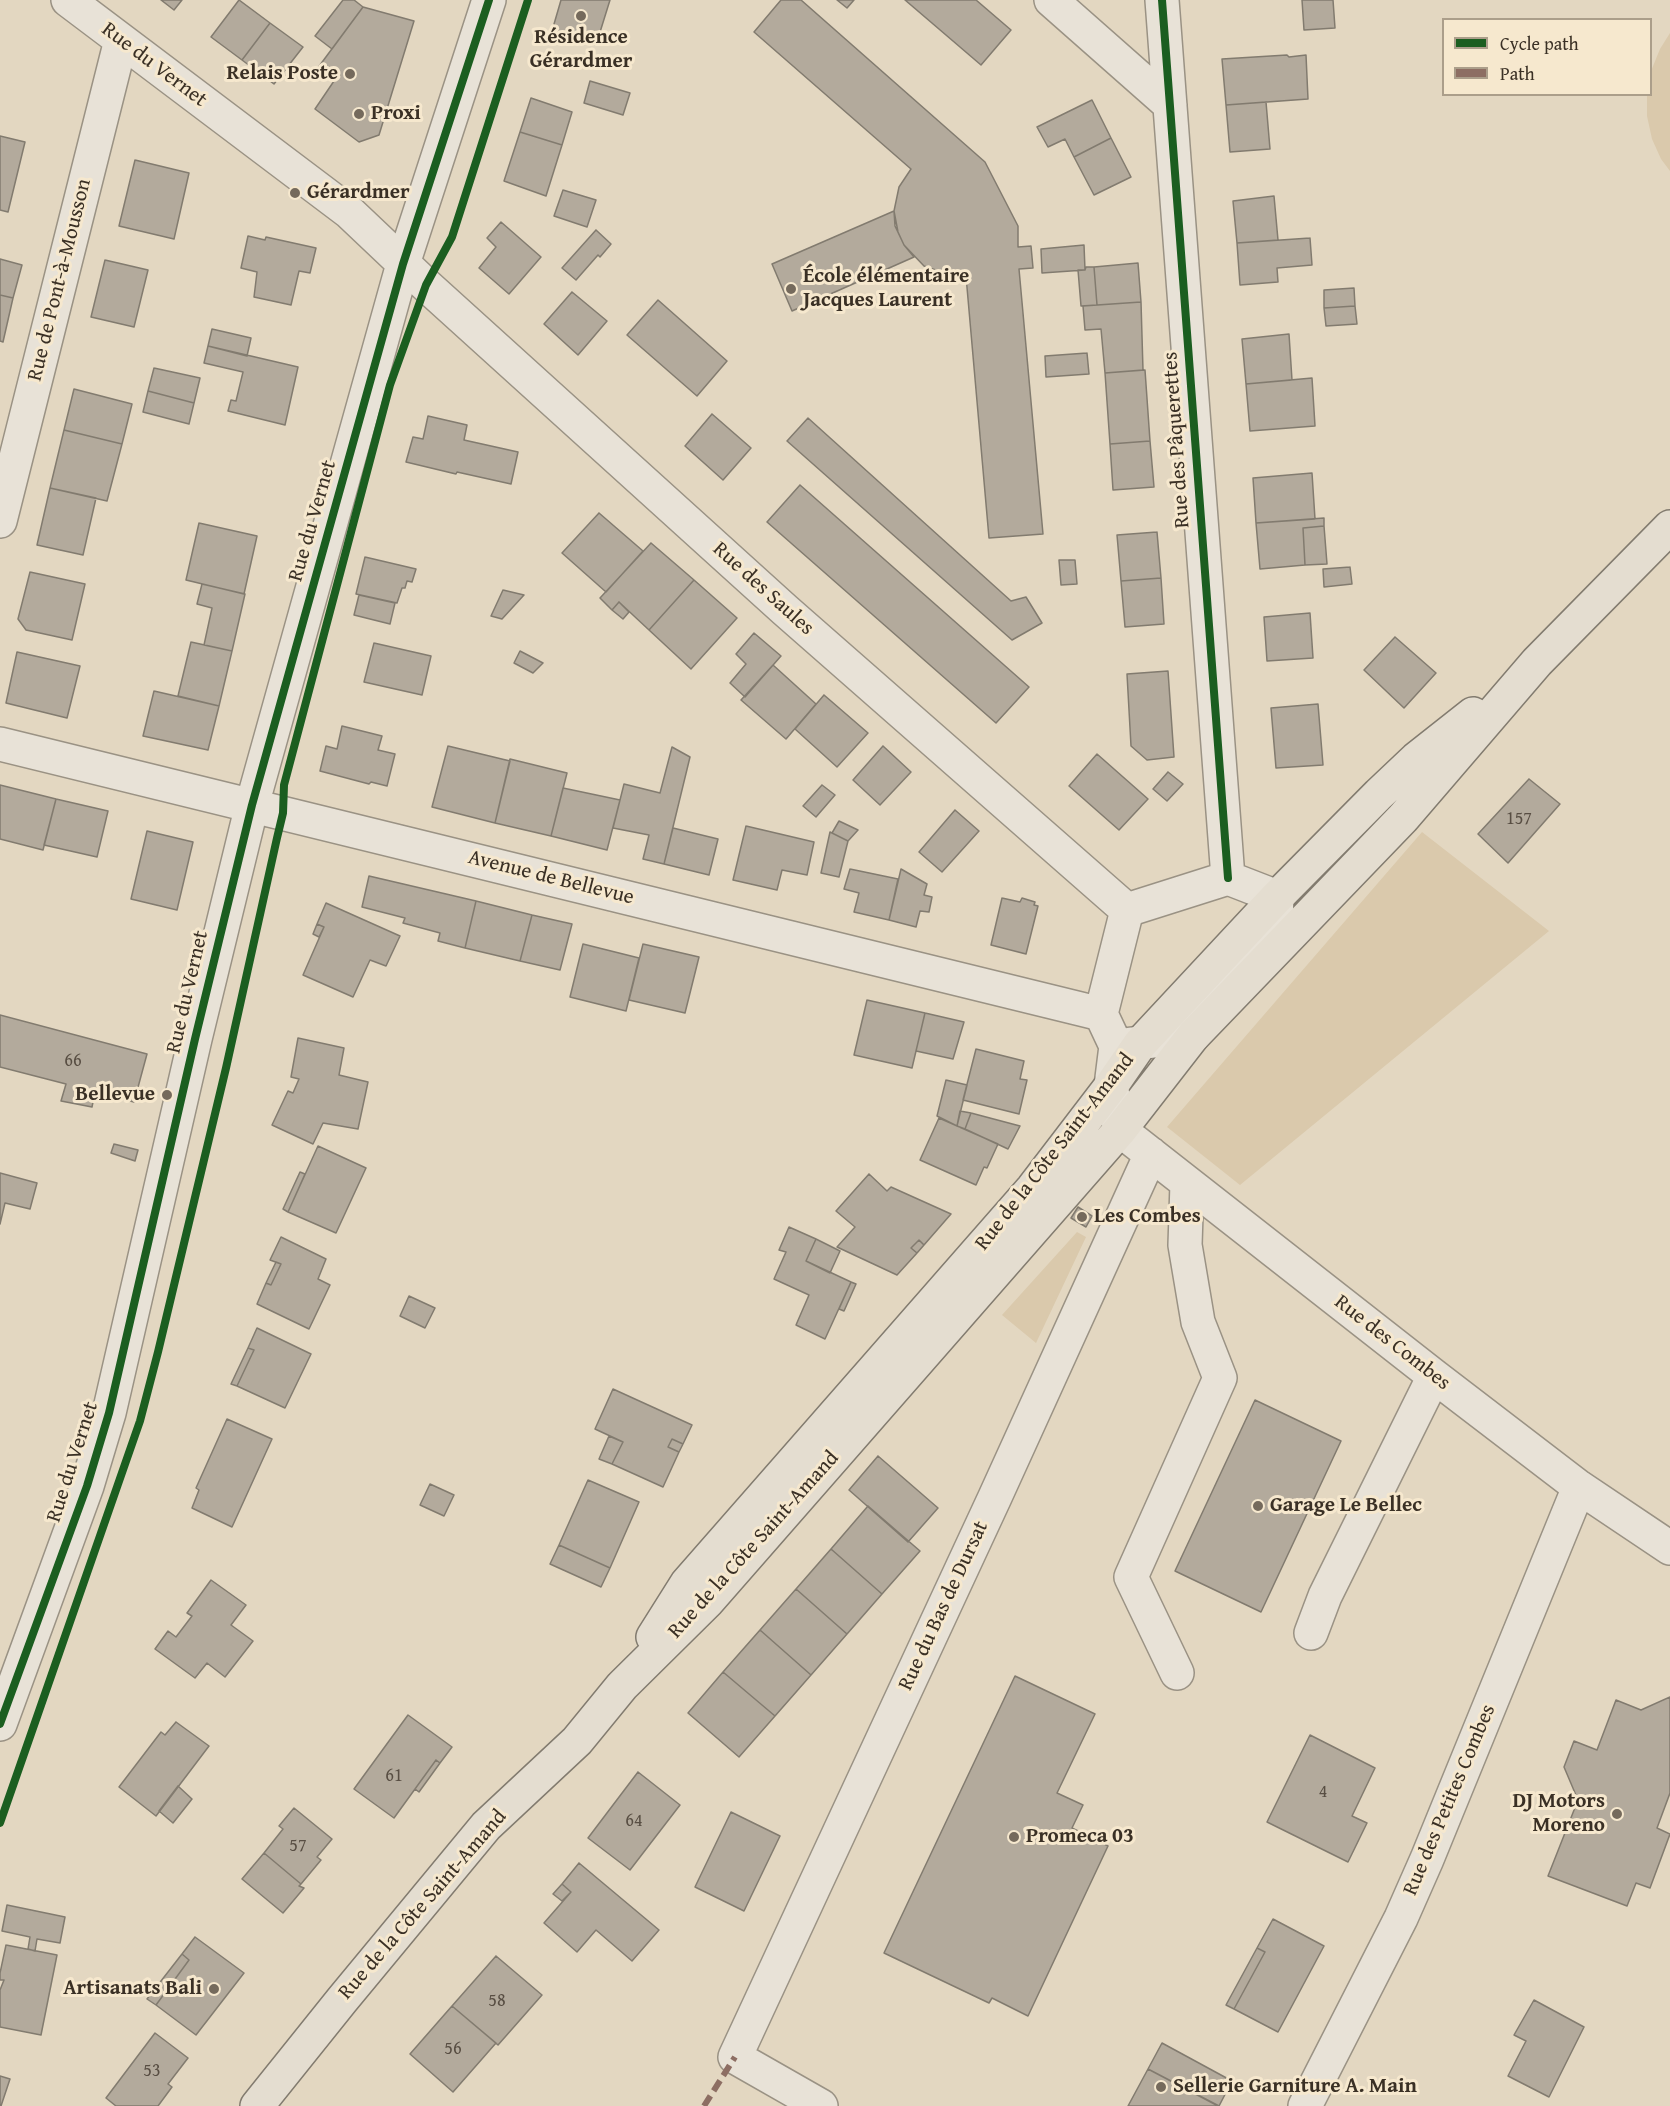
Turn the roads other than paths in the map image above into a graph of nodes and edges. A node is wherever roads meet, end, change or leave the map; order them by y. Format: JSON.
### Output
{"nodes":[{"id":1,"x":68,"y":0,"type":"edge"},
{"id":2,"x":489,"y":0,"type":"edge"},
{"id":3,"x":1052,"y":0,"type":"edge"},
{"id":4,"x":1162,"y":0,"type":"edge"},
{"id":5,"x":121,"y":40,"type":"junction"},
{"id":6,"x":1170,"y":105,"type":"junction"},
{"id":7,"x":403,"y":264,"type":"junction"},
{"id":8,"x":0,"y":521,"type":"edge"},
{"id":9,"x":1670,"y":527,"type":"edge"},
{"id":10,"x":1537,"y":662,"type":"junction"},
{"id":11,"x":0,"y":744,"type":"edge"},
{"id":12,"x":252,"y":805,"type":"junction"},
{"id":13,"x":1228,"y":878,"type":"junction"},
{"id":14,"x":1277,"y":897,"type":"junction"},
{"id":15,"x":1127,"y":910,"type":"junction"},
{"id":16,"x":1101,"y":1014,"type":"junction"},
{"id":17,"x":1193,"y":1036,"type":"junction"},
{"id":18,"x":1128,"y":1045,"type":"junction"},
{"id":19,"x":1111,"y":1086,"type":"junction"},
{"id":20,"x":1120,"y":1130,"type":"junction"},
{"id":21,"x":1150,"y":1154,"type":"junction"},
{"id":22,"x":1187,"y":1183,"type":"junction"},
{"id":23,"x":1434,"y":1376,"type":"junction"},
{"id":24,"x":1579,"y":1487,"type":"junction"},
{"id":25,"x":1670,"y":1548,"type":"edge"},
{"id":26,"x":1311,"y":1634,"type":"dead end"},
{"id":27,"x":1177,"y":1673,"type":"dead end"},
{"id":28,"x":622,"y":1686,"type":"junction"},
{"id":29,"x":0,"y":1724,"type":"edge"},
{"id":30,"x":257,"y":2106,"type":"edge"},
{"id":31,"x":821,"y":2106,"type":"edge"},
{"id":32,"x":1305,"y":2106,"type":"edge"}],
"edges":[{"from":1,"to":5,"type":"street","name":"Rue du Vernet"},
{"from":2,"to":7,"type":"street"},
{"from":3,"to":6,"type":"street"},
{"from":4,"to":6,"type":"street","name":"Rue des Pâquerettes"},
{"from":5,"to":7,"type":"street","name":"Rue du Vernet"},
{"from":5,"to":8,"type":"street","name":"Rue de Pont-à-Mousson"},
{"from":6,"to":13,"type":"street","name":"Rue des Pâquerettes"},
{"from":7,"to":12,"type":"street","name":"Rue du Vernet"},
{"from":7,"to":15,"type":"street","name":"Rue des Saules"},
{"from":9,"to":10,"type":"main road"},
{"from":10,"to":14,"type":"main road","name":"Rue de la Côte Saint-Amand"},
{"from":10,"to":17,"type":"main road","name":"Rue de la Côte Saint-Amand"},
{"from":11,"to":12,"type":"street","name":"Avenue de Bellevue"},
{"from":12,"to":16,"type":"street","name":"Avenue de Bellevue"},
{"from":12,"to":29,"type":"street","name":"Rue du Vernet"},
{"from":13,"to":14,"type":"street"},
{"from":13,"to":15,"type":"street"},
{"from":14,"to":17,"type":"street"},
{"from":14,"to":18,"type":"main road","name":"Rue de la Côte Saint-Amand"},
{"from":15,"to":16,"type":"street"},
{"from":16,"to":18,"type":"street"},
{"from":17,"to":18,"type":"street"},
{"from":17,"to":20,"type":"main road","name":"Rue de la Côte Saint-Amand"},
{"from":18,"to":19,"type":"main road","name":"Rue de la Côte Saint-Amand"},
{"from":19,"to":20,"type":"street"},
{"from":19,"to":28,"type":"main road","name":"Rue de la Côte Saint-Amand"},
{"from":20,"to":21,"type":"street","name":"Rue des Combes"},
{"from":20,"to":28,"type":"main road","name":"Rue de la Côte Saint-Amand"},
{"from":21,"to":22,"type":"street","name":"Rue des Combes"},
{"from":21,"to":31,"type":"street","name":"Rue du Bas de Dursat"},
{"from":22,"to":23,"type":"street","name":"Rue des Combes"},
{"from":22,"to":27,"type":"street"},
{"from":23,"to":24,"type":"street","name":"Rue des Combes"},
{"from":23,"to":26,"type":"street"},
{"from":24,"to":25,"type":"street","name":"Rue des Combes"},
{"from":24,"to":32,"type":"street","name":"Rue des Petites Combes"},
{"from":28,"to":30,"type":"main road","name":"Rue de la Côte Saint-Amand"}]}
